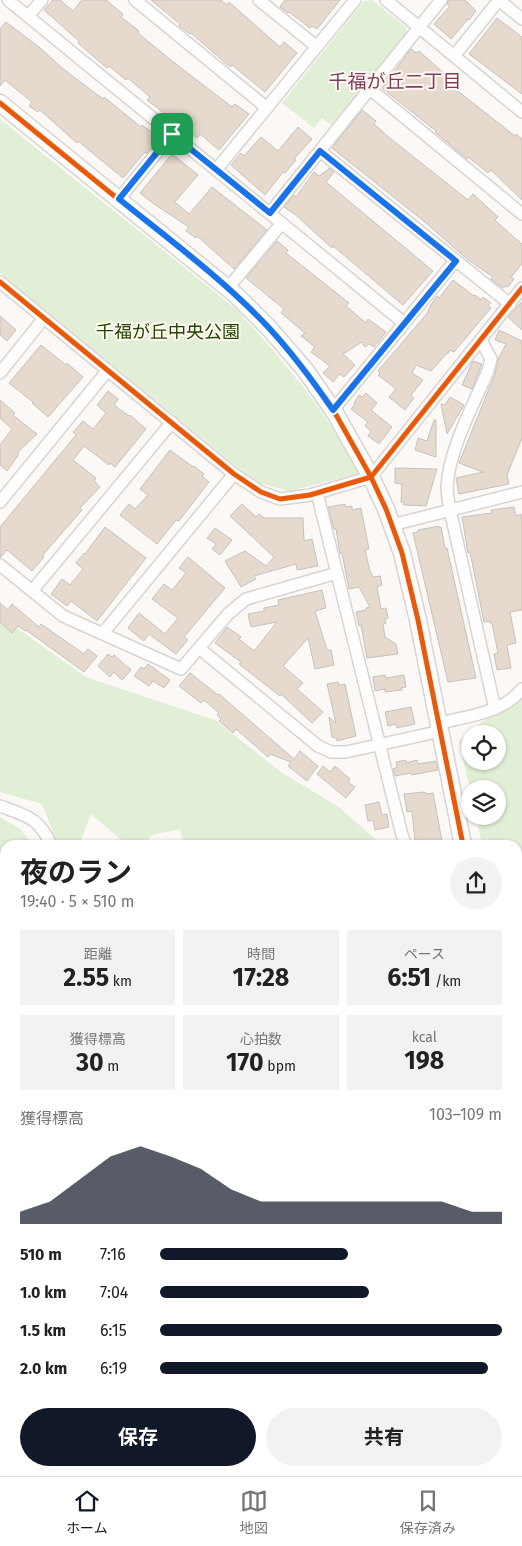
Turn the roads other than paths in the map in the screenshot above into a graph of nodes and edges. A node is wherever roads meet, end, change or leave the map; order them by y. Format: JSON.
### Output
{"nodes":[{"id":1,"x":8,"y":0,"type":"edge"},
{"id":2,"x":42,"y":0,"type":"edge"},
{"id":3,"x":135,"y":0,"type":"edge"},
{"id":4,"x":259,"y":0,"type":"edge"},
{"id":5,"x":356,"y":0,"type":"edge"},
{"id":6,"x":386,"y":0,"type":"edge"},
{"id":7,"x":441,"y":0,"type":"edge"},
{"id":8,"x":499,"y":0,"type":"edge"},
{"id":9,"x":28,"y":16,"type":"junction"},
{"id":10,"x":522,"y":19,"type":"edge"},
{"id":11,"x":419,"y":27,"type":"junction"},
{"id":12,"x":317,"y":47,"type":"junction"},
{"id":13,"x":454,"y":56,"type":"junction"},
{"id":14,"x":370,"y":89,"type":"junction"},
{"id":15,"x":0,"y":103,"type":"edge"},
{"id":16,"x":267,"y":108,"type":"junction"},
{"id":17,"x":522,"y":112,"type":"edge"},
{"id":18,"x":172,"y":134,"type":"junction"},
{"id":19,"x":320,"y":151,"type":"junction"},
{"id":20,"x":216,"y":170,"type":"junction"},
{"id":21,"x":119,"y":199,"type":"junction"},
{"id":22,"x":270,"y":213,"type":"junction"},
{"id":23,"x":522,"y":214,"type":"edge"},
{"id":24,"x":282,"y":223,"type":"junction"},
{"id":25,"x":456,"y":261,"type":"junction"},
{"id":26,"x":0,"y":282,"type":"edge"},
{"id":27,"x":228,"y":288,"type":"junction"},
{"id":28,"x":522,"y":288,"type":"edge"},
{"id":29,"x":510,"y":304,"type":"junction"},
{"id":30,"x":44,"y":318,"type":"junction"},
{"id":31,"x":404,"y":323,"type":"junction"},
{"id":32,"x":481,"y":340,"type":"junction"},
{"id":33,"x":108,"y":370,"type":"junction"},
{"id":34,"x":0,"y":373,"type":"edge"},
{"id":35,"x":333,"y":410,"type":"junction"},
{"id":36,"x":172,"y":422,"type":"junction"},
{"id":37,"x":234,"y":474,"type":"junction"},
{"id":38,"x":371,"y":477,"type":"junction"},
{"id":39,"x":522,"y":492,"type":"edge"},
{"id":40,"x":317,"y":493,"type":"junction"},
{"id":41,"x":0,"y":502,"type":"edge"},
{"id":42,"x":450,"y":510,"type":"junction"},
{"id":43,"x":392,"y":525,"type":"junction"},
{"id":44,"x":0,"y":565,"type":"edge"},
{"id":45,"x":337,"y":573,"type":"junction"},
{"id":46,"x":32,"y":591,"type":"junction"},
{"id":47,"x":103,"y":633,"type":"junction"},
{"id":48,"x":199,"y":648,"type":"junction"},
{"id":49,"x":522,"y":689,"type":"edge"},
{"id":50,"x":496,"y":709,"type":"junction"},
{"id":51,"x":440,"y":727,"type":"junction"},
{"id":52,"x":379,"y":745,"type":"junction"},
{"id":53,"x":0,"y":806,"type":"edge"},
{"id":54,"x":49,"y":840,"type":"edge"},
{"id":55,"x":404,"y":840,"type":"edge"},
{"id":56,"x":462,"y":840,"type":"edge"}],
"edges":[{"from":1,"to":9,"type":"street"},
{"from":2,"to":9,"type":"street"},
{"from":3,"to":16,"type":"street"},
{"from":4,"to":12,"type":"street"},
{"from":5,"to":12,"type":"street"},
{"from":6,"to":11,"type":"street"},
{"from":7,"to":11,"type":"street"},
{"from":8,"to":10,"type":"street"},
{"from":8,"to":13,"type":"street"},
{"from":9,"to":18,"type":"street"},
{"from":11,"to":13,"type":"street"},
{"from":11,"to":14,"type":"street"},
{"from":12,"to":16,"type":"street"},
{"from":13,"to":17,"type":"street"},
{"from":14,"to":19,"type":"street"},
{"from":14,"to":23,"type":"street"},
{"from":15,"to":21,"type":"street"},
{"from":16,"to":20,"type":"street"},
{"from":18,"to":20,"type":"street"},
{"from":18,"to":21,"type":"street"},
{"from":19,"to":22,"type":"street"},
{"from":19,"to":25,"type":"street"},
{"from":20,"to":22,"type":"street"},
{"from":21,"to":27,"type":"street"},
{"from":22,"to":24,"type":"street"},
{"from":24,"to":27,"type":"street"},
{"from":24,"to":31,"type":"street"},
{"from":25,"to":29,"type":"street"},
{"from":25,"to":31,"type":"street"},
{"from":26,"to":30,"type":"street"},
{"from":27,"to":35,"type":"street"},
{"from":28,"to":29,"type":"street"},
{"from":29,"to":32,"type":"street"},
{"from":30,"to":33,"type":"street"},
{"from":30,"to":34,"type":"street"},
{"from":31,"to":35,"type":"street"},
{"from":32,"to":38,"type":"street"},
{"from":32,"to":42,"type":"street"},
{"from":33,"to":36,"type":"street"},
{"from":33,"to":41,"type":"street"},
{"from":35,"to":38,"type":"street"},
{"from":36,"to":37,"type":"street"},
{"from":36,"to":46,"type":"street"},
{"from":37,"to":40,"type":"street"},
{"from":37,"to":47,"type":"street"},
{"from":38,"to":40,"type":"street"},
{"from":38,"to":43,"type":"street"},
{"from":39,"to":42,"type":"street"},
{"from":40,"to":45,"type":"street"},
{"from":42,"to":43,"type":"street"},
{"from":42,"to":50,"type":"street"},
{"from":43,"to":51,"type":"street"},
{"from":44,"to":46,"type":"street"},
{"from":45,"to":48,"type":"street"},
{"from":45,"to":52,"type":"street"},
{"from":46,"to":47,"type":"street"},
{"from":47,"to":48,"type":"street"},
{"from":48,"to":52,"type":"street"},
{"from":49,"to":50,"type":"street"},
{"from":50,"to":51,"type":"street"},
{"from":51,"to":52,"type":"street"},
{"from":51,"to":56,"type":"street"},
{"from":52,"to":55,"type":"street"},
{"from":53,"to":54,"type":"street"}]}
